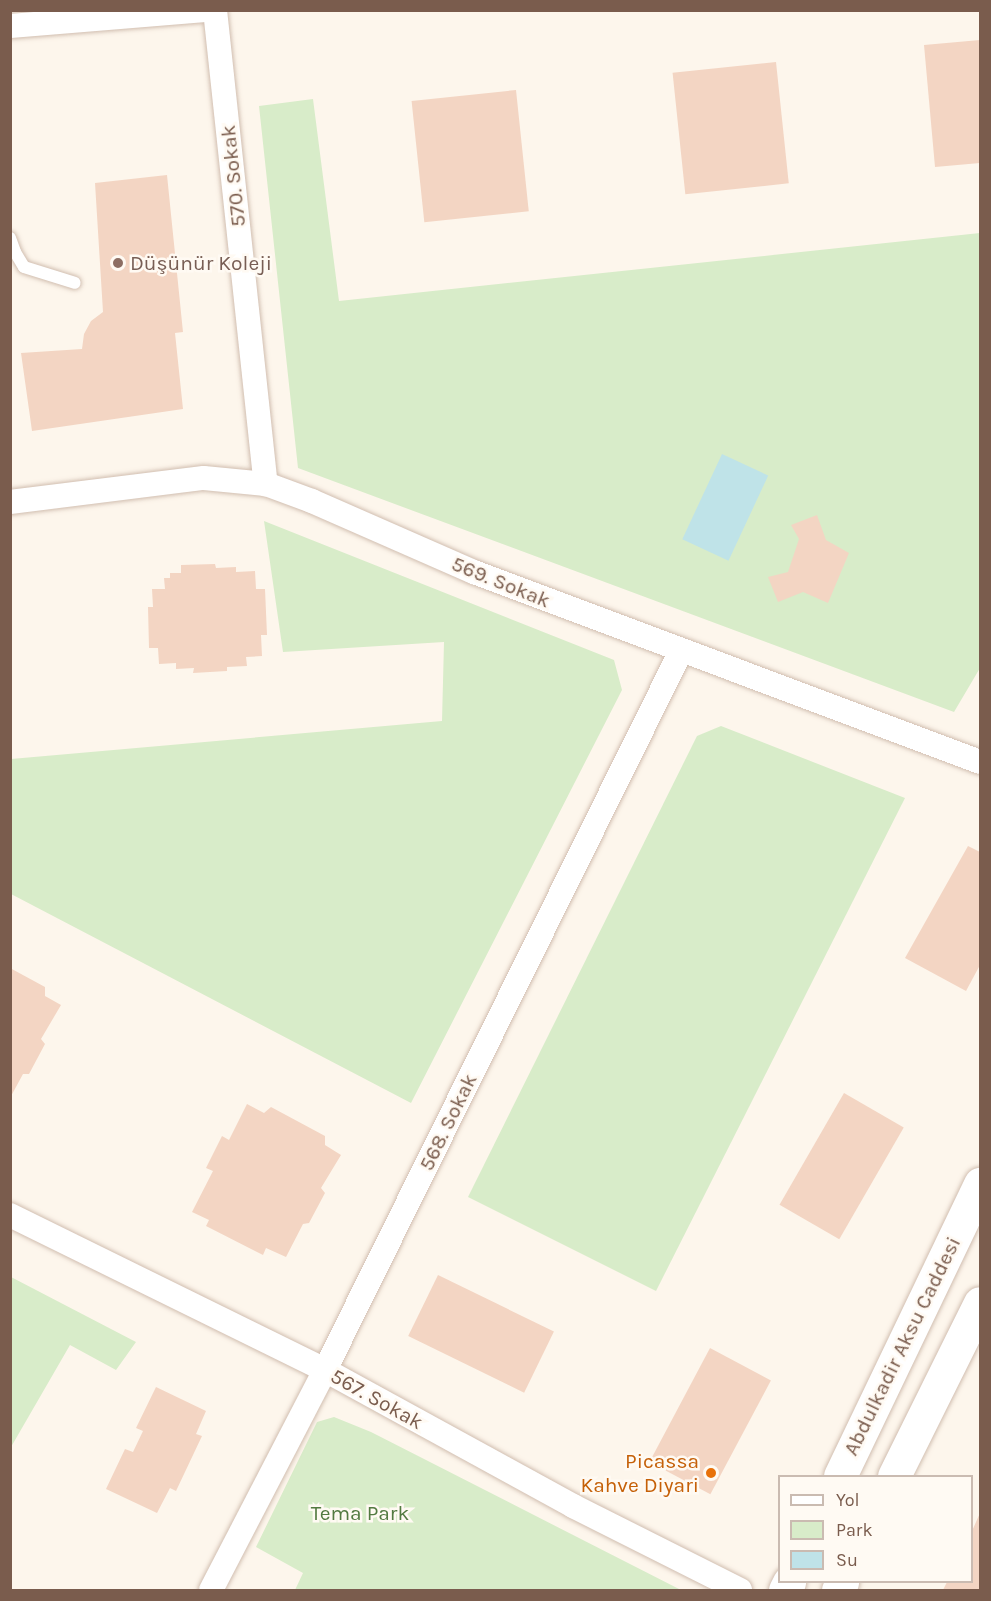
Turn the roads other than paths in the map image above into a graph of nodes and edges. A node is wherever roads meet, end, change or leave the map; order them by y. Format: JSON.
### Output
{"nodes":[{"id":1,"x":205,"y":10,"type":"edge"},
{"id":2,"x":215,"y":10,"type":"edge"},
{"id":3,"x":10,"y":26,"type":"edge"},
{"id":4,"x":10,"y":238,"type":"edge"},
{"id":5,"x":75,"y":283,"type":"dead end"},
{"id":6,"x":266,"y":484,"type":"junction"},
{"id":7,"x":10,"y":502,"type":"edge"},
{"id":8,"x":681,"y":651,"type":"junction"},
{"id":9,"x":981,"y":762,"type":"edge"},
{"id":10,"x":981,"y":1184,"type":"edge"},
{"id":11,"x":10,"y":1215,"type":"edge"},
{"id":12,"x":981,"y":1303,"type":"edge"},
{"id":13,"x":325,"y":1370,"type":"junction"},
{"id":14,"x":840,"y":1475,"type":"edge"},
{"id":15,"x":895,"y":1475,"type":"edge"},
{"id":16,"x":211,"y":1590,"type":"edge"},
{"id":17,"x":740,"y":1590,"type":"edge"}],
"edges":[{"from":1,"to":3,"type":"street"},
{"from":2,"to":6,"type":"street","name":"570. Sokak"},
{"from":4,"to":5,"type":"lane"},
{"from":6,"to":7,"type":"street","name":"569. Sokak"},
{"from":6,"to":8,"type":"street","name":"569. Sokak"},
{"from":8,"to":9,"type":"street","name":"569. Sokak"},
{"from":8,"to":13,"type":"street","name":"568. Sokak"},
{"from":10,"to":14,"type":"main road","name":"Abdulkadir Aksu Caddesi"},
{"from":11,"to":13,"type":"street","name":"567. Sokak"},
{"from":12,"to":15,"type":"main road"},
{"from":13,"to":16,"type":"street","name":"568. Sokak"},
{"from":13,"to":17,"type":"street","name":"567. Sokak"}]}
